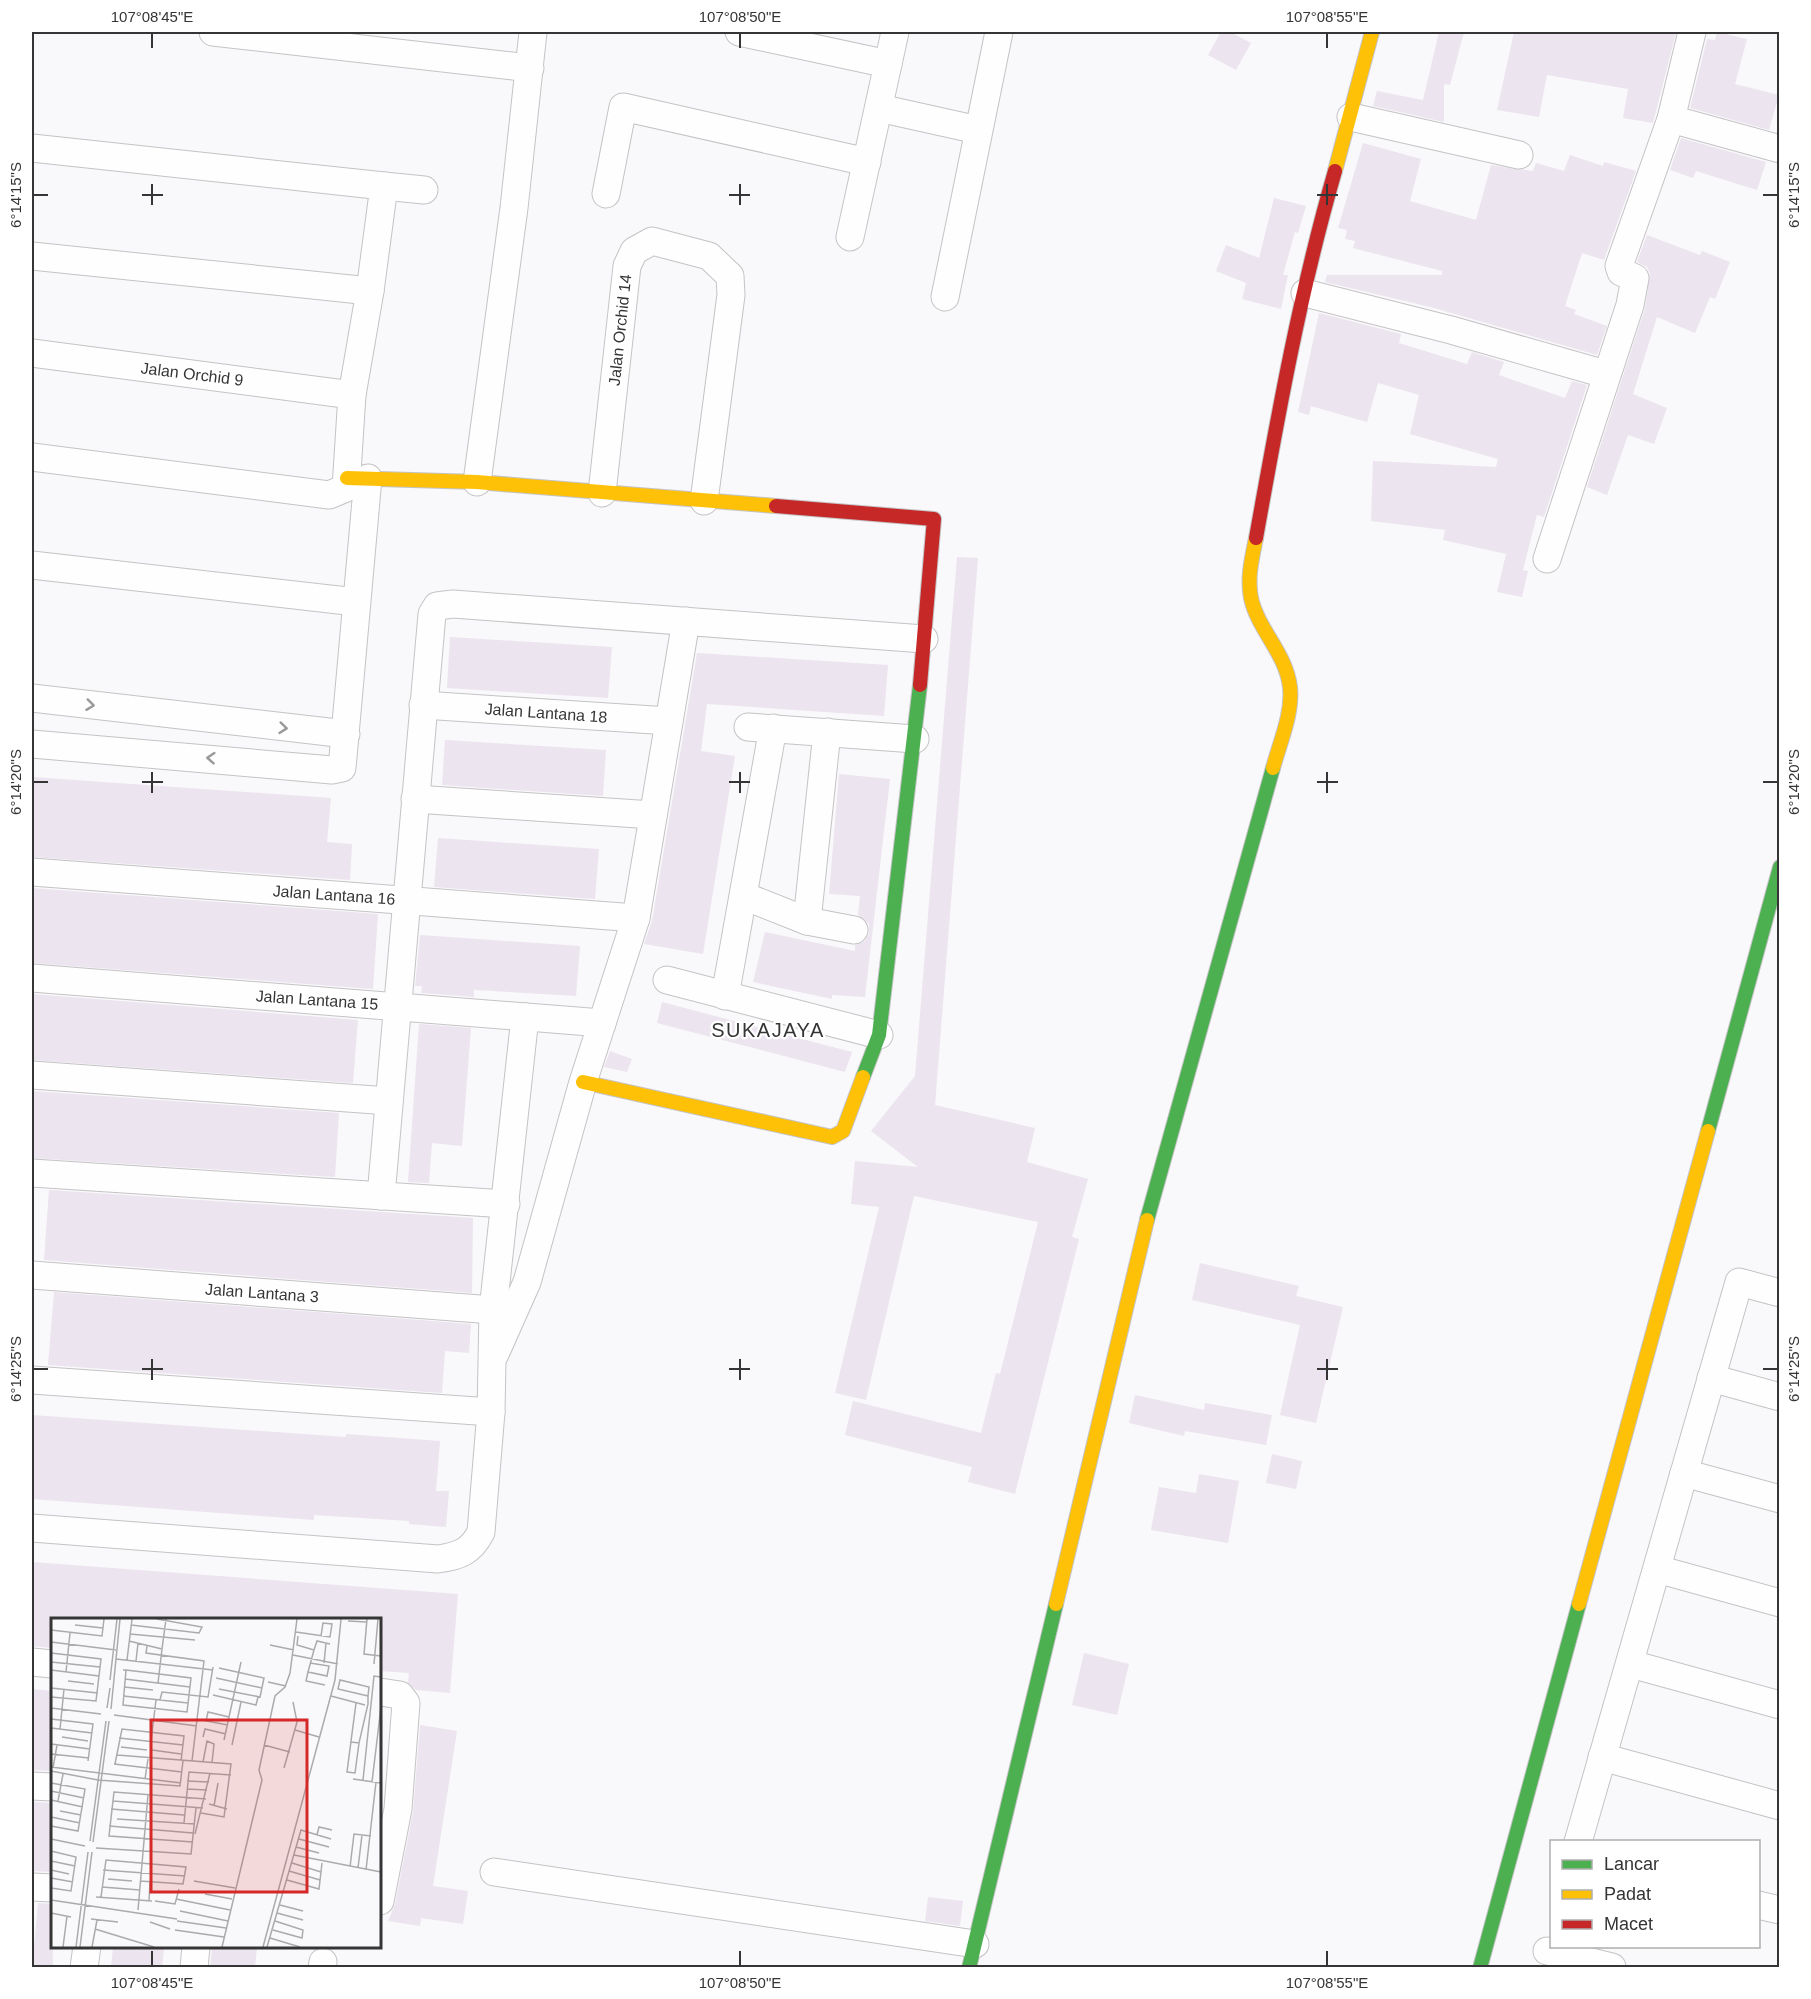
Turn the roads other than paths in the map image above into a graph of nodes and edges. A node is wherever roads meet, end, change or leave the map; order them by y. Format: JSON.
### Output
{"nodes":[{"id":1,"x":213,"y":32,"type":"edge"},
{"id":2,"x":533,"y":32,"type":"edge"},
{"id":3,"x":739,"y":32,"type":"edge"},
{"id":4,"x":895,"y":32,"type":"edge"},
{"id":5,"x":999,"y":32,"type":"edge"},
{"id":6,"x":1372,"y":32,"type":"edge"},
{"id":7,"x":1692,"y":32,"type":"edge"},
{"id":8,"x":888,"y":64,"type":"junction"},
{"id":9,"x":530,"y":68,"type":"junction"},
{"id":10,"x":879,"y":108,"type":"junction"},
{"id":11,"x":1351,"y":117,"type":"junction"},
{"id":12,"x":1671,"y":119,"type":"junction"},
{"id":13,"x":978,"y":130,"type":"junction"},
{"id":14,"x":32,"y":148,"type":"edge"},
{"id":15,"x":1779,"y":149,"type":"edge"},
{"id":16,"x":1519,"y":155,"type":"dead end"},
{"id":17,"x":867,"y":162,"type":"junction"},
{"id":18,"x":384,"y":186,"type":"junction"},
{"id":19,"x":424,"y":190,"type":"dead end"},
{"id":20,"x":606,"y":194,"type":"dead end"},
{"id":21,"x":850,"y":237,"type":"dead end"},
{"id":22,"x":32,"y":256,"type":"edge"},
{"id":23,"x":370,"y":291,"type":"junction"},
{"id":24,"x":1305,"y":293,"type":"junction"},
{"id":25,"x":945,"y":297,"type":"dead end"},
{"id":26,"x":32,"y":353,"type":"edge"},
{"id":27,"x":1605,"y":374,"type":"junction"},
{"id":28,"x":352,"y":395,"type":"junction"},
{"id":29,"x":32,"y":457,"type":"edge"},
{"id":30,"x":358,"y":478,"type":"junction"},
{"id":31,"x":477,"y":482,"type":"junction"},
{"id":32,"x":602,"y":493,"type":"junction"},
{"id":33,"x":704,"y":501,"type":"junction"},
{"id":34,"x":1547,"y":559,"type":"dead end"},
{"id":35,"x":32,"y":565,"type":"edge"},
{"id":36,"x":356,"y":602,"type":"junction"},
{"id":37,"x":686,"y":621,"type":"junction"},
{"id":38,"x":924,"y":639,"type":"junction"},
{"id":39,"x":32,"y":698,"type":"edge"},
{"id":40,"x":423,"y":705,"type":"junction"},
{"id":41,"x":669,"y":721,"type":"junction"},
{"id":42,"x":827,"y":732,"type":"junction"},
{"id":43,"x":346,"y":734,"type":"junction"},
{"id":44,"x":915,"y":739,"type":"junction"},
{"id":45,"x":32,"y":744,"type":"edge"},
{"id":46,"x":415,"y":799,"type":"junction"},
{"id":47,"x":653,"y":815,"type":"junction"},
{"id":48,"x":1779,"y":867,"type":"edge"},
{"id":49,"x":32,"y":872,"type":"edge"},
{"id":50,"x":744,"y":896,"type":"junction"},
{"id":51,"x":406,"y":900,"type":"junction"},
{"id":52,"x":636,"y":918,"type":"junction"},
{"id":53,"x":807,"y":921,"type":"junction"},
{"id":54,"x":854,"y":930,"type":"dead end"},
{"id":55,"x":32,"y":978,"type":"edge"},
{"id":56,"x":667,"y":980,"type":"dead end"},
{"id":57,"x":725,"y":996,"type":"junction"},
{"id":58,"x":397,"y":1006,"type":"junction"},
{"id":59,"x":525,"y":1017,"type":"junction"},
{"id":60,"x":602,"y":1023,"type":"junction"},
{"id":61,"x":879,"y":1035,"type":"junction"},
{"id":62,"x":32,"y":1075,"type":"edge"},
{"id":63,"x":583,"y":1082,"type":"junction"},
{"id":64,"x":389,"y":1101,"type":"junction"},
{"id":65,"x":32,"y":1173,"type":"edge"},
{"id":66,"x":381,"y":1196,"type":"junction"},
{"id":67,"x":506,"y":1204,"type":"junction"},
{"id":68,"x":32,"y":1275,"type":"edge"},
{"id":69,"x":1779,"y":1293,"type":"edge"},
{"id":70,"x":493,"y":1310,"type":"junction"},
{"id":71,"x":492,"y":1360,"type":"junction"},
{"id":72,"x":1711,"y":1378,"type":"junction"},
{"id":73,"x":32,"y":1380,"type":"edge"},
{"id":74,"x":1779,"y":1397,"type":"edge"},
{"id":75,"x":491,"y":1412,"type":"junction"},
{"id":76,"x":1684,"y":1473,"type":"junction"},
{"id":77,"x":1779,"y":1499,"type":"edge"},
{"id":78,"x":32,"y":1528,"type":"edge"},
{"id":79,"x":1657,"y":1569,"type":"junction"},
{"id":80,"x":1779,"y":1603,"type":"edge"},
{"id":81,"x":32,"y":1662,"type":"edge"},
{"id":82,"x":51,"y":1664,"type":"edge"},
{"id":83,"x":1631,"y":1664,"type":"junction"},
{"id":84,"x":381,"y":1692,"type":"edge"},
{"id":85,"x":1779,"y":1705,"type":"edge"},
{"id":86,"x":1602,"y":1756,"type":"junction"},
{"id":87,"x":32,"y":1786,"type":"edge"},
{"id":88,"x":51,"y":1787,"type":"edge"},
{"id":89,"x":1779,"y":1806,"type":"edge"},
{"id":90,"x":388,"y":1808,"type":"edge"},
{"id":91,"x":1579,"y":1840,"type":"edge"},
{"id":92,"x":494,"y":1872,"type":"dead end"},
{"id":93,"x":32,"y":1887,"type":"edge"},
{"id":94,"x":51,"y":1888,"type":"edge"},
{"id":95,"x":381,"y":1889,"type":"edge"},
{"id":96,"x":1760,"y":1906,"type":"edge"},
{"id":97,"x":1779,"y":1911,"type":"edge"},
{"id":98,"x":87,"y":1948,"type":"edge"},
{"id":99,"x":196,"y":1948,"type":"edge"},
{"id":100,"x":1547,"y":1951,"type":"edge"},
{"id":101,"x":972,"y":1956,"type":"edge"},
{"id":102,"x":1612,"y":1967,"type":"edge"},
{"id":103,"x":84,"y":1968,"type":"edge"},
{"id":104,"x":194,"y":1968,"type":"edge"},
{"id":105,"x":1480,"y":1968,"type":"edge"}],
"edges":[{"from":1,"to":9,"type":"street"},
{"from":2,"to":9,"type":"street"},
{"from":3,"to":8,"type":"street"},
{"from":4,"to":8,"type":"street"},
{"from":5,"to":13,"type":"street"},
{"from":6,"to":11,"type":"street"},
{"from":7,"to":12,"type":"street"},
{"from":8,"to":10,"type":"street"},
{"from":9,"to":31,"type":"street"},
{"from":10,"to":13,"type":"street"},
{"from":10,"to":17,"type":"street"},
{"from":11,"to":16,"type":"street"},
{"from":11,"to":24,"type":"street"},
{"from":12,"to":15,"type":"street"},
{"from":12,"to":27,"type":"street"},
{"from":13,"to":25,"type":"street"},
{"from":14,"to":18,"type":"street"},
{"from":17,"to":20,"type":"street"},
{"from":17,"to":21,"type":"street"},
{"from":18,"to":19,"type":"street"},
{"from":18,"to":23,"type":"street"},
{"from":22,"to":23,"type":"street"},
{"from":23,"to":28,"type":"street"},
{"from":24,"to":27,"type":"street"},
{"from":24,"to":101,"type":"street"},
{"from":26,"to":28,"type":"street","name":"Jalan Orchid 9"},
{"from":27,"to":34,"type":"street"},
{"from":28,"to":30,"type":"street"},
{"from":29,"to":30,"type":"street"},
{"from":30,"to":31,"type":"street"},
{"from":30,"to":36,"type":"street"},
{"from":31,"to":32,"type":"street"},
{"from":32,"to":33,"type":"street"},
{"from":32,"to":33,"type":"street","name":"Jalan Orchid 14"},
{"from":33,"to":38,"type":"street"},
{"from":35,"to":36,"type":"street"},
{"from":36,"to":43,"type":"street"},
{"from":37,"to":38,"type":"street"},
{"from":37,"to":40,"type":"street"},
{"from":37,"to":41,"type":"street"},
{"from":38,"to":44,"type":"street"},
{"from":39,"to":43,"type":"street","one_way":true},
{"from":40,"to":41,"type":"street","name":"Jalan Lantana 18"},
{"from":40,"to":46,"type":"street"},
{"from":41,"to":47,"type":"street"},
{"from":42,"to":44,"type":"street"},
{"from":42,"to":50,"type":"street"},
{"from":42,"to":53,"type":"street"},
{"from":43,"to":45,"type":"street","one_way":true},
{"from":44,"to":61,"type":"street"},
{"from":46,"to":47,"type":"street"},
{"from":46,"to":51,"type":"street"},
{"from":47,"to":52,"type":"street"},
{"from":48,"to":105,"type":"street"},
{"from":49,"to":51,"type":"street","name":"Jalan Lantana 16"},
{"from":50,"to":53,"type":"street"},
{"from":50,"to":57,"type":"street"},
{"from":51,"to":52,"type":"street","name":"Jalan Lantana 16"},
{"from":51,"to":58,"type":"street"},
{"from":52,"to":60,"type":"street"},
{"from":53,"to":54,"type":"street"},
{"from":55,"to":58,"type":"street","name":"Jalan Lantana 15"},
{"from":56,"to":57,"type":"street"},
{"from":57,"to":61,"type":"street"},
{"from":58,"to":59,"type":"street","name":"Jalan Lantana 15"},
{"from":58,"to":64,"type":"street"},
{"from":59,"to":60,"type":"street","name":"Jalan Lantana 15"},
{"from":59,"to":67,"type":"street"},
{"from":60,"to":63,"type":"street"},
{"from":61,"to":63,"type":"street"},
{"from":62,"to":64,"type":"street"},
{"from":63,"to":71,"type":"street"},
{"from":64,"to":66,"type":"street"},
{"from":65,"to":66,"type":"street"},
{"from":66,"to":67,"type":"street"},
{"from":67,"to":70,"type":"street"},
{"from":68,"to":70,"type":"street","name":"Jalan Lantana 3"},
{"from":69,"to":72,"type":"street"},
{"from":70,"to":71,"type":"street"},
{"from":71,"to":75,"type":"street"},
{"from":72,"to":74,"type":"street"},
{"from":72,"to":76,"type":"street"},
{"from":73,"to":75,"type":"street"},
{"from":75,"to":78,"type":"street"},
{"from":76,"to":77,"type":"street"},
{"from":76,"to":79,"type":"street"},
{"from":79,"to":80,"type":"street"},
{"from":79,"to":83,"type":"street"},
{"from":81,"to":82,"type":"street"},
{"from":83,"to":85,"type":"street"},
{"from":83,"to":86,"type":"street"},
{"from":84,"to":90,"type":"street"},
{"from":86,"to":89,"type":"street"},
{"from":86,"to":91,"type":"street"},
{"from":87,"to":88,"type":"street"},
{"from":90,"to":95,"type":"street"},
{"from":92,"to":101,"type":"street"},
{"from":93,"to":94,"type":"street"},
{"from":96,"to":97,"type":"street"},
{"from":98,"to":103,"type":"street"},
{"from":99,"to":104,"type":"street"},
{"from":100,"to":102,"type":"street"}]}
